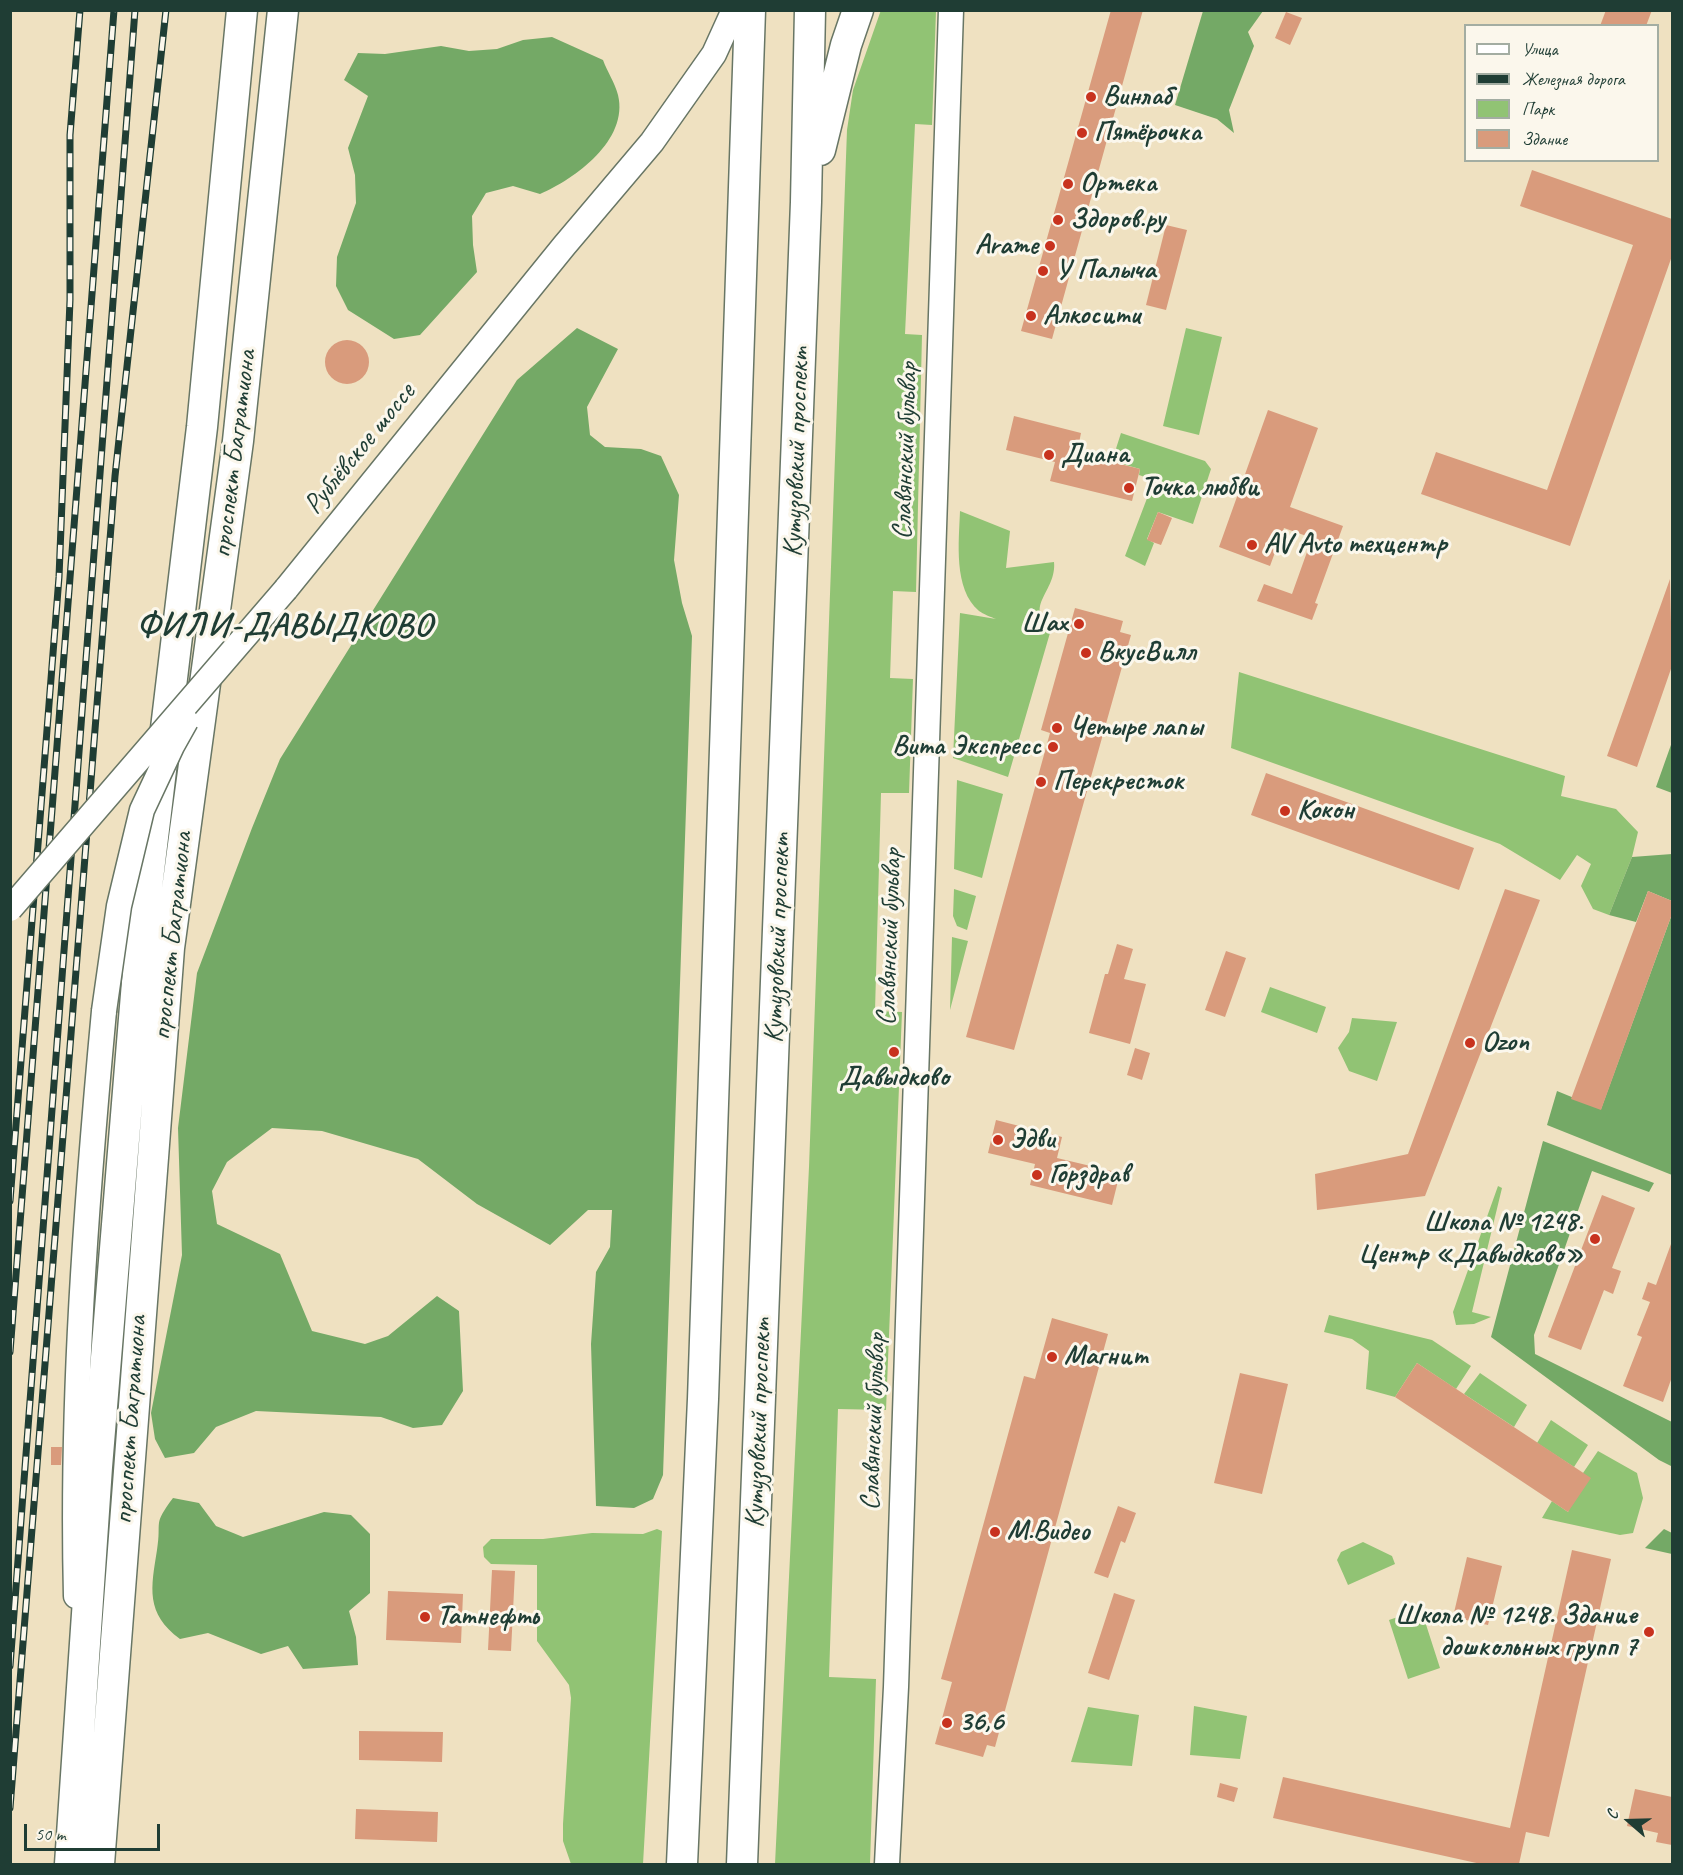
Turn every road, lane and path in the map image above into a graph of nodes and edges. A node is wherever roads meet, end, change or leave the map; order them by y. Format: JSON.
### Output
{"nodes":[{"id":1,"x":242,"y":10,"type":"edge"},
{"id":2,"x":283,"y":10,"type":"edge"},
{"id":3,"x":734,"y":10,"type":"edge"},
{"id":4,"x":750,"y":10,"type":"edge"},
{"id":5,"x":810,"y":10,"type":"edge"},
{"id":6,"x":858,"y":10,"type":"edge"},
{"id":7,"x":951,"y":10,"type":"edge"},
{"id":8,"x":806,"y":202,"type":"junction"},
{"id":9,"x":218,"y":668,"type":"junction"},
{"id":10,"x":10,"y":909,"type":"edge"},
{"id":11,"x":79,"y":1717,"type":"junction"},
{"id":12,"x":744,"y":1857,"type":"edge"},
{"id":13,"x":69,"y":1864,"type":"edge"},
{"id":14,"x":99,"y":1864,"type":"edge"},
{"id":15,"x":682,"y":1864,"type":"edge"},
{"id":16,"x":887,"y":1864,"type":"edge"}],
"edges":[{"from":1,"to":11,"type":"main road","name":"проспект Багратиона"},
{"from":2,"to":14,"type":"main road","name":"проспект Багратиона"},
{"from":3,"to":9,"type":"street","name":"Рублёвское шоссе","bridge":true},
{"from":4,"to":15,"type":"main road","name":"Кутузовский проспект"},
{"from":5,"to":8,"type":"main road","name":"Кутузовский проспект"},
{"from":6,"to":8,"type":"main road"},
{"from":7,"to":16,"type":"street","name":"Славянский бульвар"},
{"from":8,"to":12,"type":"main road","name":"Кутузовский проспект"},
{"from":9,"to":10,"type":"street","name":"Рублёвское шоссе","bridge":true},
{"from":9,"to":11,"type":"street","bridge":true},
{"from":11,"to":13,"type":"main road","name":"проспект Багратиона"}]}
